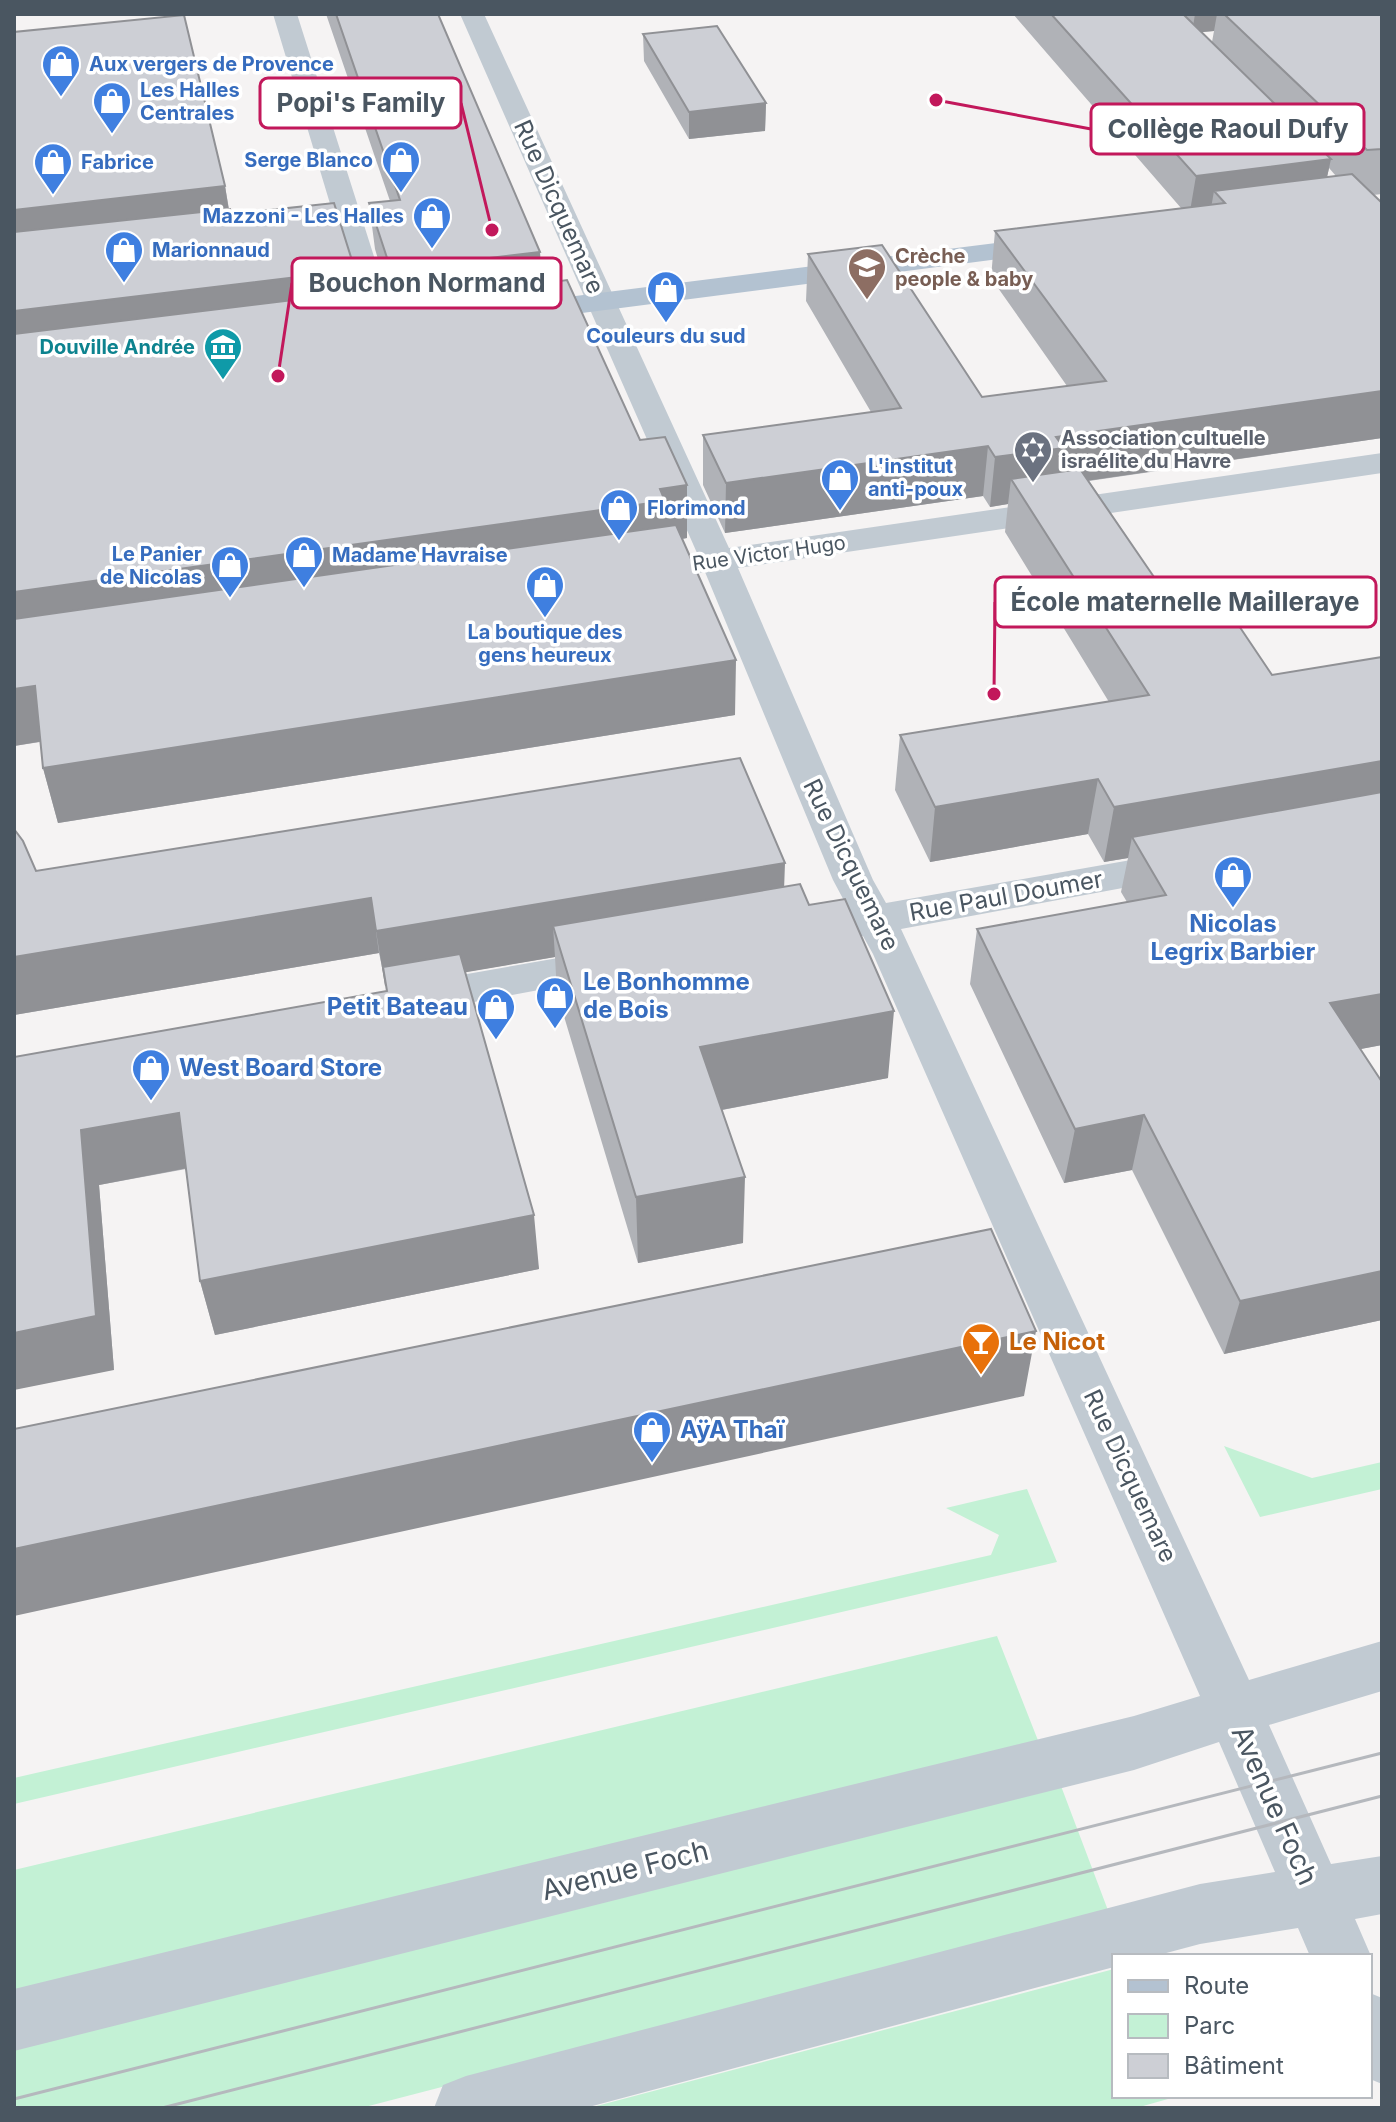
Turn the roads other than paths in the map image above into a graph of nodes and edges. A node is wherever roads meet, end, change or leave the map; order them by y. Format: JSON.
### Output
{"nodes":[{"id":1,"x":285,"y":14,"type":"edge"},
{"id":2,"x":472,"y":14,"type":"edge"},
{"id":3,"x":353,"y":234,"type":"junction"},
{"id":4,"x":1086,"y":241,"type":"edge"},
{"id":5,"x":259,"y":245,"type":"edge"},
{"id":6,"x":601,"y":302,"type":"junction"},
{"id":7,"x":486,"y":316,"type":"edge"},
{"id":8,"x":412,"y":326,"type":"edge"},
{"id":9,"x":382,"y":329,"type":"junction"},
{"id":10,"x":351,"y":333,"type":"edge"},
{"id":11,"x":1382,"y":463,"type":"edge"},
{"id":12,"x":718,"y":561,"type":"junction"},
{"id":13,"x":659,"y":569,"type":"edge"},
{"id":14,"x":1226,"y":856,"type":"edge"},
{"id":15,"x":874,"y":921,"type":"junction"},
{"id":16,"x":812,"y":929,"type":"edge"},
{"id":17,"x":655,"y":956,"type":"edge"},
{"id":18,"x":374,"y":1005,"type":"edge"},
{"id":19,"x":1382,"y":1666,"type":"edge"},
{"id":20,"x":1234,"y":1713,"type":"junction"},
{"id":21,"x":1382,"y":1885,"type":"edge"},
{"id":22,"x":1316,"y":1897,"type":"junction"},
{"id":23,"x":1340,"y":1954,"type":"edge"},
{"id":24,"x":14,"y":2020,"type":"edge"},
{"id":25,"x":1372,"y":2029,"type":"edge"},
{"id":26,"x":1382,"y":2053,"type":"edge"},
{"id":27,"x":466,"y":2108,"type":"edge"}],
"edges":[{"from":1,"to":3,"type":"street"},
{"from":2,"to":6,"type":"street","name":"Rue Dicquemare"},
{"from":3,"to":5,"type":"street"},
{"from":3,"to":9,"type":"street"},
{"from":4,"to":6,"type":"main road"},
{"from":6,"to":7,"type":"main road"},
{"from":6,"to":12,"type":"street","name":"Rue Dicquemare"},
{"from":8,"to":9,"type":"main road"},
{"from":9,"to":10,"type":"main road"},
{"from":11,"to":12,"type":"street","name":"Rue Victor Hugo"},
{"from":12,"to":13,"type":"street","name":"Rue Victor Hugo"},
{"from":12,"to":15,"type":"street","name":"Rue Dicquemare"},
{"from":14,"to":15,"type":"street","name":"Rue Paul Doumer"},
{"from":15,"to":16,"type":"street","name":"Rue Paul Doumer"},
{"from":15,"to":20,"type":"street","name":"Rue Dicquemare"},
{"from":17,"to":18,"type":"street"},
{"from":19,"to":20,"type":"street","name":"Avenue Foch"},
{"from":20,"to":22,"type":"street","name":"Avenue Foch"},
{"from":20,"to":24,"type":"street","name":"Avenue Foch"},
{"from":21,"to":22,"type":"street","name":"Avenue Foch"},
{"from":22,"to":23,"type":"street"},
{"from":22,"to":27,"type":"street","name":"Avenue Foch"},
{"from":25,"to":26,"type":"street"}]}
